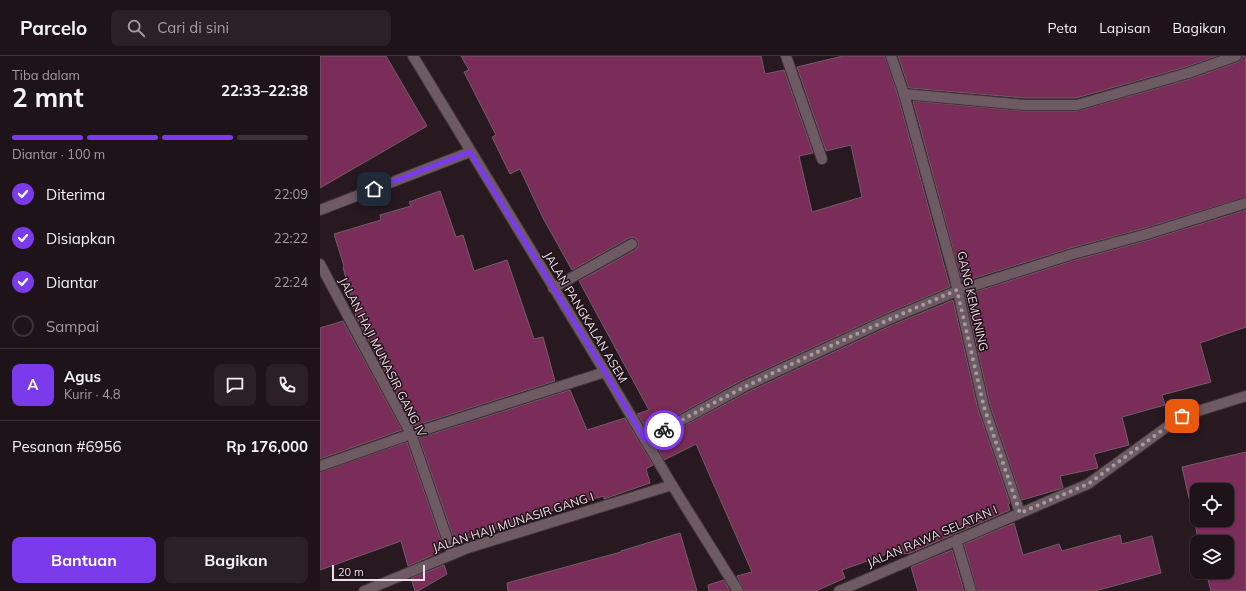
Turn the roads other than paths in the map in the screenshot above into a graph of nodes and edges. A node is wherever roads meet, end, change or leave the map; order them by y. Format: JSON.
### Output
{"nodes":[{"id":1,"x":413,"y":56,"type":"edge"},
{"id":2,"x":786,"y":56,"type":"edge"},
{"id":3,"x":891,"y":56,"type":"edge"},
{"id":4,"x":1236,"y":56,"type":"edge"},
{"id":5,"x":904,"y":94,"type":"junction"},
{"id":6,"x":470,"y":152,"type":"junction"},
{"id":7,"x":822,"y":159,"type":"dead end"},
{"id":8,"x":1246,"y":203,"type":"edge"},
{"id":9,"x":320,"y":210,"type":"edge"},
{"id":10,"x":632,"y":244,"type":"dead end"},
{"id":11,"x":320,"y":264,"type":"edge"},
{"id":12,"x":554,"y":288,"type":"junction"},
{"id":13,"x":957,"y":290,"type":"junction"},
{"id":14,"x":605,"y":372,"type":"junction"},
{"id":15,"x":1246,"y":396,"type":"edge"},
{"id":16,"x":411,"y":434,"type":"junction"},
{"id":17,"x":645,"y":440,"type":"junction"},
{"id":18,"x":320,"y":466,"type":"edge"},
{"id":19,"x":672,"y":485,"type":"junction"},
{"id":20,"x":1020,"y":513,"type":"junction"},
{"id":21,"x":956,"y":540,"type":"junction"},
{"id":22,"x":452,"y":553,"type":"junction"},
{"id":23,"x":364,"y":591,"type":"edge"},
{"id":24,"x":738,"y":591,"type":"edge"},
{"id":25,"x":839,"y":591,"type":"edge"},
{"id":26,"x":971,"y":591,"type":"edge"}],
"edges":[{"from":1,"to":6,"type":"street","name":"JALAN PANGKALAN ASEM"},
{"from":2,"to":7,"type":"street"},
{"from":3,"to":5,"type":"street","name":"GANG KEMUNING"},
{"from":4,"to":5,"type":"street"},
{"from":5,"to":13,"type":"street","name":"GANG KEMUNING"},
{"from":6,"to":9,"type":"street"},
{"from":6,"to":12,"type":"street","name":"JALAN PANGKALAN ASEM"},
{"from":8,"to":13,"type":"street"},
{"from":10,"to":12,"type":"street"},
{"from":11,"to":16,"type":"street","name":"JALAN HAJI MUNASIR GANG IV"},
{"from":12,"to":14,"type":"street","name":"JALAN PANGKALAN ASEM"},
{"from":13,"to":17,"type":"street"},
{"from":13,"to":20,"type":"street","name":"GANG KEMUNING"},
{"from":14,"to":16,"type":"street"},
{"from":14,"to":17,"type":"street","name":"JALAN PANGKALAN ASEM"},
{"from":15,"to":20,"type":"street","name":"JALAN RAWA SELATAN I"},
{"from":16,"to":18,"type":"street"},
{"from":16,"to":22,"type":"street","name":"JALAN HAJI MUNASIR GANG IV"},
{"from":17,"to":19,"type":"street","name":"JALAN PANGKALAN ASEM"},
{"from":19,"to":22,"type":"street","name":"JALAN HAJI MUNASIR GANG I"},
{"from":19,"to":24,"type":"street","name":"JALAN PANGKALAN ASEM"},
{"from":20,"to":21,"type":"street","name":"JALAN RAWA SELATAN I"},
{"from":21,"to":25,"type":"street","name":"JALAN RAWA SELATAN I"},
{"from":21,"to":26,"type":"street"},
{"from":22,"to":23,"type":"street","name":"JALAN HAJI MUNASIR GANG I"}]}
